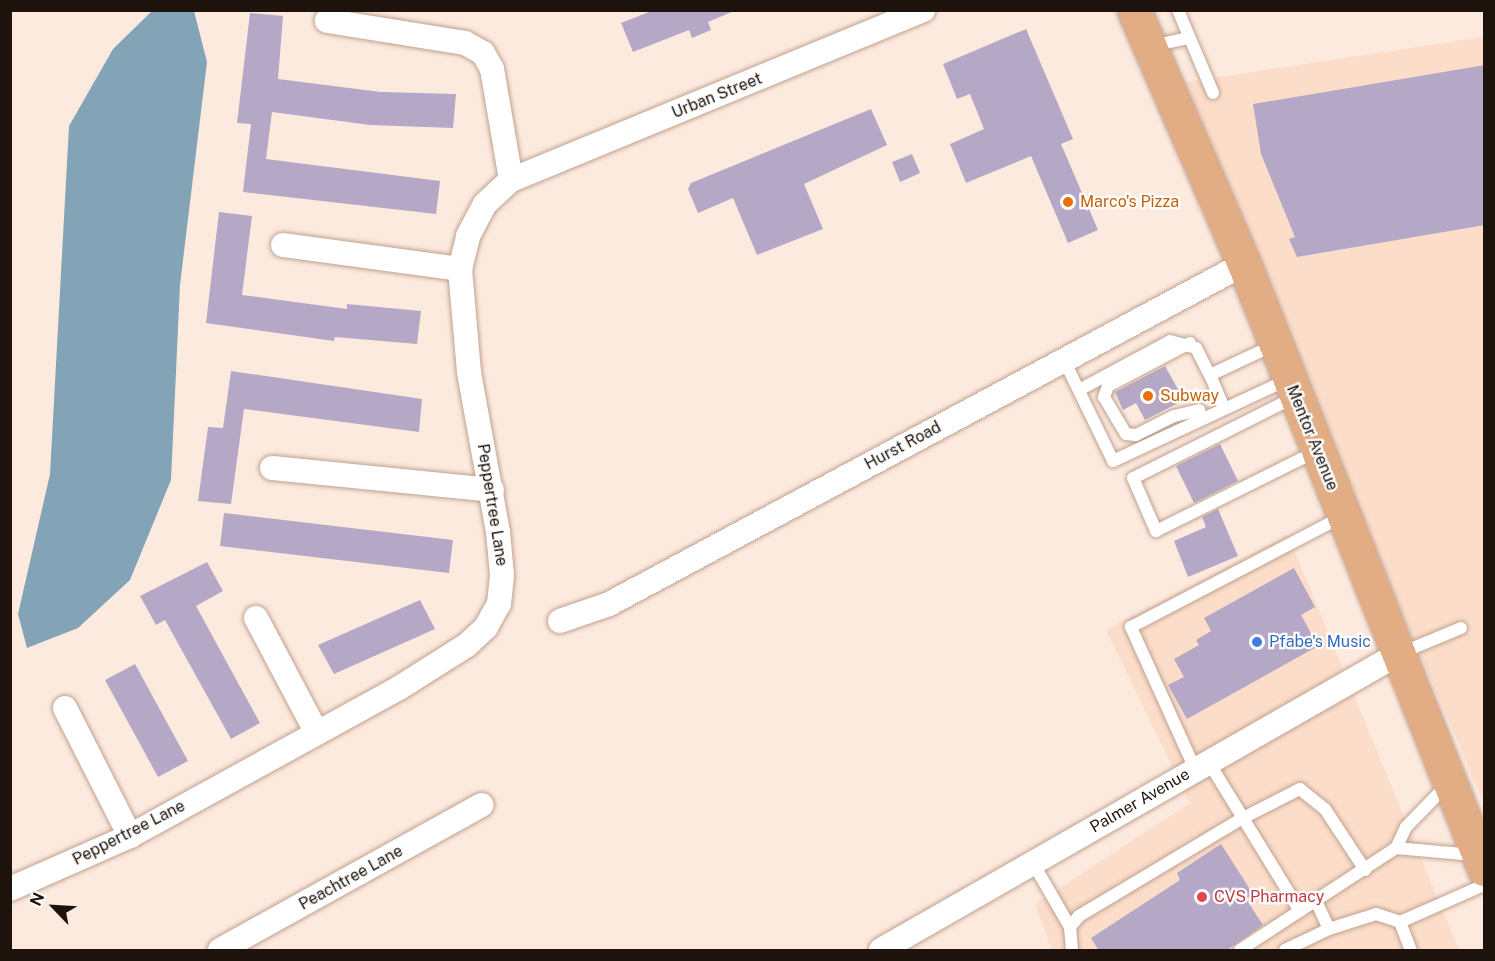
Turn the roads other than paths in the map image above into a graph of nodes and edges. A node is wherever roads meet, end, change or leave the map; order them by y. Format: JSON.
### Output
{"nodes":[{"id":1,"x":923,"y":10,"type":"edge"},
{"id":2,"x":1134,"y":10,"type":"edge"},
{"id":3,"x":1178,"y":10,"type":"edge"},
{"id":4,"x":888,"y":17,"type":"edge"},
{"id":5,"x":327,"y":21,"type":"dead end"},
{"id":6,"x":1188,"y":38,"type":"junction"},
{"id":7,"x":1150,"y":46,"type":"junction"},
{"id":8,"x":1213,"y":93,"type":"dead end"},
{"id":9,"x":511,"y":180,"type":"junction"},
{"id":10,"x":283,"y":245,"type":"dead end"},
{"id":11,"x":1244,"y":264,"type":"junction"},
{"id":12,"x":460,"y":269,"type":"junction"},
{"id":13,"x":1190,"y":343,"type":"junction"},
{"id":14,"x":1275,"y":344,"type":"junction"},
{"id":15,"x":1064,"y":360,"type":"junction"},
{"id":16,"x":1210,"y":375,"type":"junction"},
{"id":17,"x":1292,"y":388,"type":"junction"},
{"id":18,"x":1078,"y":390,"type":"junction"},
{"id":19,"x":1223,"y":406,"type":"junction"},
{"id":20,"x":1318,"y":450,"type":"junction"},
{"id":21,"x":272,"y":468,"type":"dead end"},
{"id":22,"x":492,"y":490,"type":"junction"},
{"id":23,"x":1344,"y":516,"type":"junction"},
{"id":24,"x":256,"y":618,"type":"dead end"},
{"id":25,"x":560,"y":621,"type":"dead end"},
{"id":26,"x":1461,"y":628,"type":"dead end"},
{"id":27,"x":1400,"y":653,"type":"junction"},
{"id":28,"x":65,"y":708,"type":"dead end"},
{"id":29,"x":317,"y":733,"type":"junction"},
{"id":30,"x":1202,"y":765,"type":"junction"},
{"id":31,"x":1450,"y":782,"type":"junction"},
{"id":32,"x":482,"y":805,"type":"dead end"},
{"id":33,"x":1243,"y":818,"type":"junction"},
{"id":34,"x":130,"y":836,"type":"junction"},
{"id":35,"x":1396,"y":848,"type":"junction"},
{"id":36,"x":1033,"y":863,"type":"junction"},
{"id":37,"x":1365,"y":870,"type":"junction"},
{"id":38,"x":1483,"y":870,"type":"edge"},
{"id":39,"x":10,"y":890,"type":"edge"},
{"id":40,"x":1316,"y":901,"type":"junction"},
{"id":41,"x":1300,"y":911,"type":"junction"},
{"id":42,"x":1400,"y":922,"type":"junction"},
{"id":43,"x":1070,"y":927,"type":"junction"},
{"id":44,"x":1329,"y":929,"type":"junction"},
{"id":45,"x":220,"y":951,"type":"edge"},
{"id":46,"x":881,"y":951,"type":"edge"},
{"id":47,"x":1072,"y":951,"type":"edge"},
{"id":48,"x":1240,"y":951,"type":"edge"},
{"id":49,"x":1285,"y":951,"type":"edge"},
{"id":50,"x":1411,"y":951,"type":"edge"}],
"edges":[{"from":1,"to":4,"type":"street","name":"Urban Street"},
{"from":2,"to":7,"type":"main road","name":"Mentor Avenue"},
{"from":3,"to":6,"type":"lane"},
{"from":4,"to":9,"type":"street","name":"Urban Street"},
{"from":5,"to":9,"type":"street"},
{"from":6,"to":7,"type":"lane"},
{"from":6,"to":8,"type":"lane"},
{"from":7,"to":11,"type":"main road","name":"Mentor Avenue"},
{"from":9,"to":12,"type":"street","name":"Peppertree Lane"},
{"from":10,"to":12,"type":"street"},
{"from":11,"to":14,"type":"main road","name":"Mentor Avenue"},
{"from":11,"to":15,"type":"street","name":"Hurst Road"},
{"from":12,"to":22,"type":"street","name":"Peppertree Lane"},
{"from":13,"to":16,"type":"lane"},
{"from":13,"to":18,"type":"lane"},
{"from":13,"to":19,"type":"lane"},
{"from":14,"to":16,"type":"lane"},
{"from":14,"to":17,"type":"main road","name":"Mentor Avenue"},
{"from":15,"to":18,"type":"lane"},
{"from":15,"to":25,"type":"street","name":"Hurst Road"},
{"from":16,"to":19,"type":"lane"},
{"from":17,"to":19,"type":"lane"},
{"from":17,"to":20,"type":"main road","name":"Mentor Avenue"},
{"from":17,"to":20,"type":"lane"},
{"from":18,"to":19,"type":"lane"},
{"from":20,"to":23,"type":"main road","name":"Mentor Avenue"},
{"from":21,"to":22,"type":"street"},
{"from":22,"to":29,"type":"street","name":"Peppertree Lane"},
{"from":23,"to":27,"type":"main road","name":"Mentor Avenue"},
{"from":23,"to":30,"type":"lane"},
{"from":24,"to":29,"type":"street"},
{"from":26,"to":27,"type":"lane"},
{"from":27,"to":30,"type":"street","name":"Palmer Avenue"},
{"from":27,"to":31,"type":"main road","name":"Mentor Avenue"},
{"from":28,"to":34,"type":"street"},
{"from":29,"to":34,"type":"street","name":"Peppertree Lane"},
{"from":30,"to":33,"type":"lane"},
{"from":30,"to":36,"type":"street","name":"Palmer Avenue"},
{"from":31,"to":35,"type":"lane"},
{"from":31,"to":38,"type":"main road","name":"Mentor Avenue"},
{"from":32,"to":45,"type":"street","name":"Peachtree Lane"},
{"from":33,"to":37,"type":"lane"},
{"from":33,"to":41,"type":"lane"},
{"from":33,"to":43,"type":"lane"},
{"from":34,"to":39,"type":"street","name":"Peppertree Lane"},
{"from":35,"to":37,"type":"lane"},
{"from":35,"to":38,"type":"lane"},
{"from":36,"to":43,"type":"lane"},
{"from":36,"to":46,"type":"street","name":"Palmer Avenue"},
{"from":37,"to":40,"type":"lane"},
{"from":38,"to":42,"type":"lane"},
{"from":40,"to":41,"type":"lane"},
{"from":40,"to":44,"type":"lane"},
{"from":41,"to":48,"type":"lane"},
{"from":42,"to":44,"type":"lane"},
{"from":42,"to":50,"type":"lane"},
{"from":43,"to":47,"type":"lane"},
{"from":44,"to":49,"type":"lane"}]}
